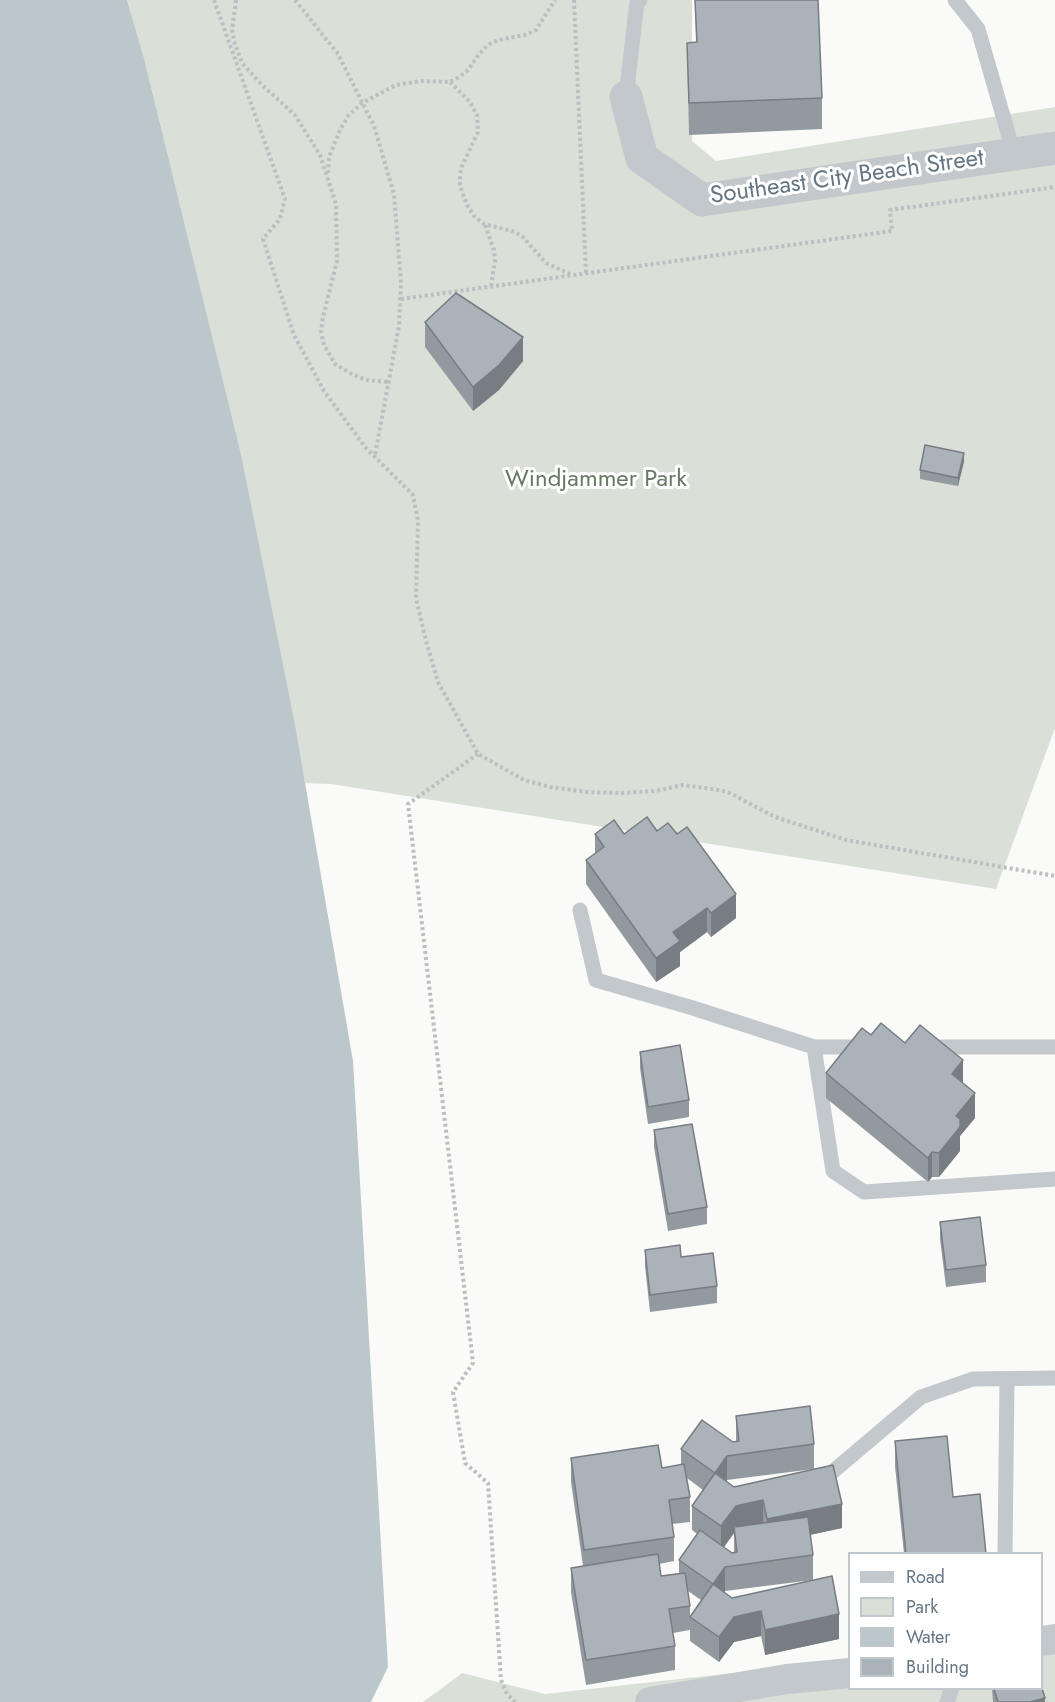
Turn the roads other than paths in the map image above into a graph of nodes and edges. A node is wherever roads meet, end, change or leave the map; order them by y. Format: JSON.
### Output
{"nodes":[{"id":1,"x":640,"y":0,"type":"edge"},
{"id":2,"x":955,"y":0,"type":"edge"},
{"id":3,"x":626,"y":96,"type":"joint"},
{"id":4,"x":1055,"y":148,"type":"edge"},
{"id":5,"x":1014,"y":154,"type":"junction"},
{"id":6,"x":580,"y":909,"type":"dead end"},
{"id":7,"x":814,"y":1047,"type":"junction"},
{"id":8,"x":886,"y":1047,"type":"edge"},
{"id":9,"x":910,"y":1047,"type":"edge"},
{"id":10,"x":1055,"y":1047,"type":"edge"},
{"id":11,"x":1055,"y":1179,"type":"edge"},
{"id":12,"x":1007,"y":1378,"type":"junction"},
{"id":13,"x":1055,"y":1378,"type":"edge"},
{"id":14,"x":824,"y":1479,"type":"edge"},
{"id":15,"x":1005,"y":1552,"type":"edge"},
{"id":16,"x":848,"y":1673,"type":"edge"},
{"id":17,"x":711,"y":1697,"type":"edge"},
{"id":18,"x":650,"y":1702,"type":"edge"}],
"edges":[{"from":1,"to":3,"type":"lane"},
{"from":2,"to":5,"type":"lane"},
{"from":3,"to":5,"type":"street","name":"Southeast City Beach Street"},
{"from":4,"to":5,"type":"street","name":"Southeast City Beach Street"},
{"from":6,"to":7,"type":"lane"},
{"from":7,"to":8,"type":"lane"},
{"from":7,"to":11,"type":"lane"},
{"from":9,"to":10,"type":"lane"},
{"from":12,"to":13,"type":"lane"},
{"from":12,"to":14,"type":"lane"},
{"from":12,"to":15,"type":"lane"},
{"from":16,"to":17,"type":"street"},
{"from":17,"to":18,"type":"street"}]}
